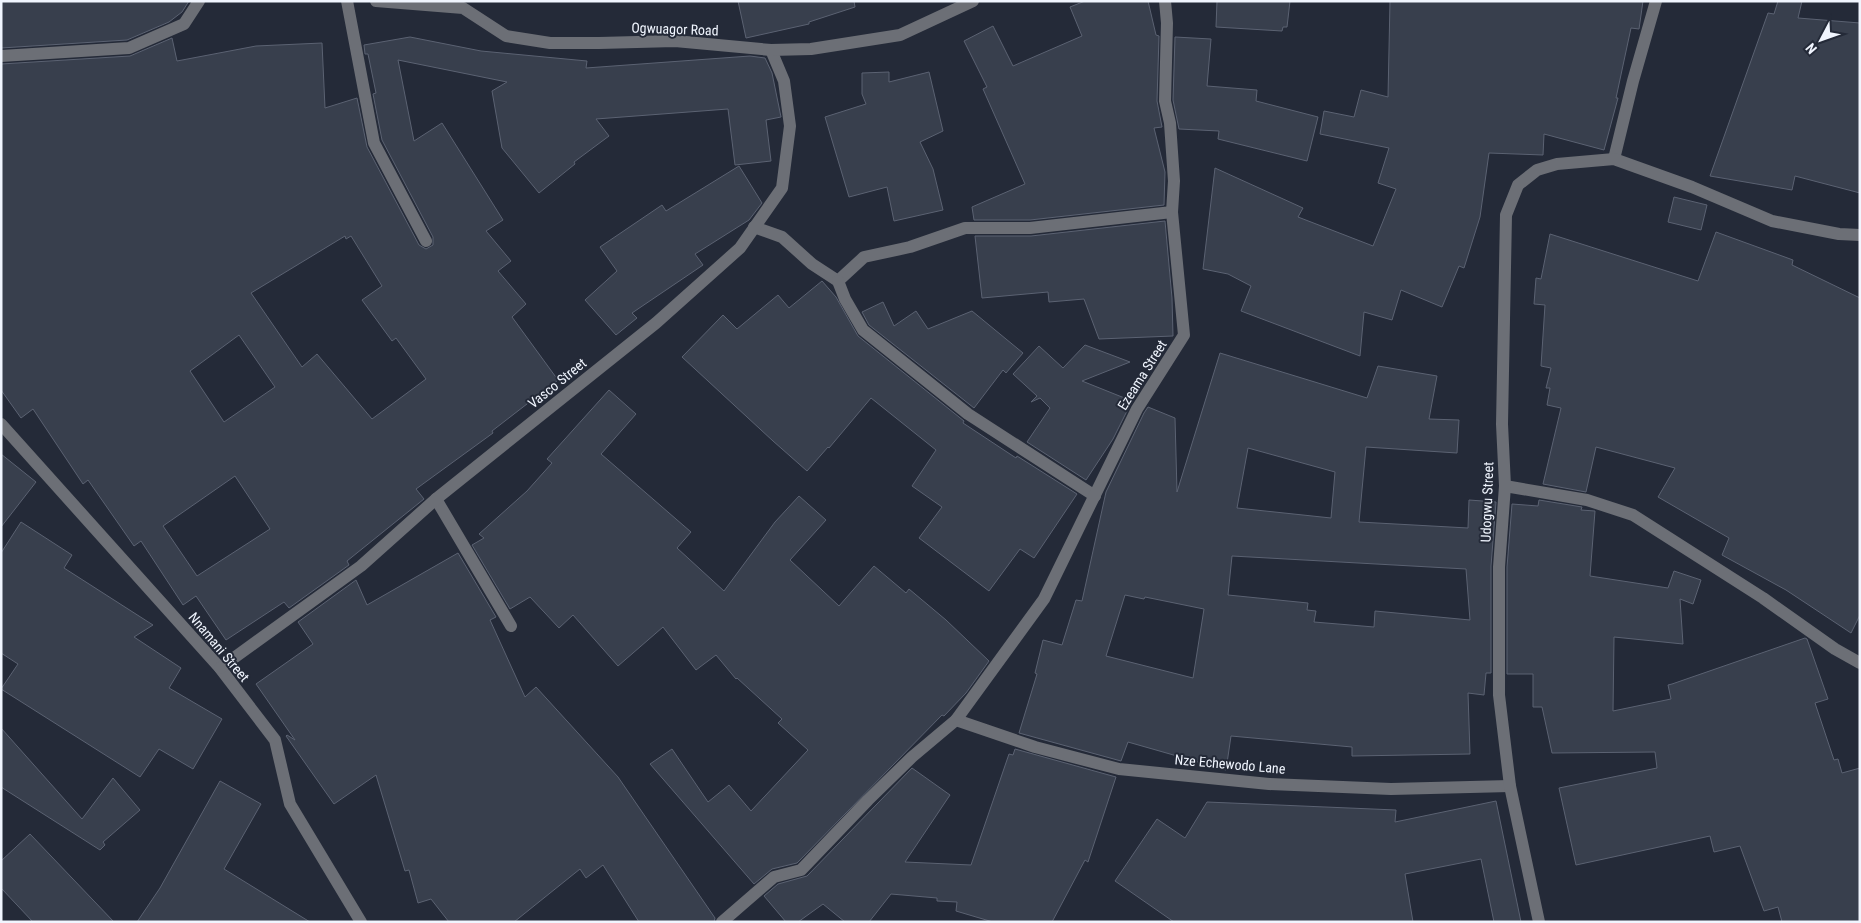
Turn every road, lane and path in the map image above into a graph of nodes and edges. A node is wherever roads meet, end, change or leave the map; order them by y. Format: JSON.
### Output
{"nodes":[{"id":1,"x":199,"y":1,"type":"edge"},
{"id":2,"x":347,"y":1,"type":"edge"},
{"id":3,"x":376,"y":1,"type":"edge"},
{"id":4,"x":973,"y":1,"type":"edge"},
{"id":5,"x":1165,"y":1,"type":"edge"},
{"id":6,"x":1656,"y":1,"type":"edge"},
{"id":7,"x":772,"y":50,"type":"junction"},
{"id":8,"x":1,"y":56,"type":"edge"},
{"id":9,"x":1614,"y":159,"type":"junction"},
{"id":10,"x":1172,"y":212,"type":"junction"},
{"id":11,"x":754,"y":228,"type":"junction"},
{"id":12,"x":1860,"y":235,"type":"edge"},
{"id":13,"x":426,"y":241,"type":"dead end"},
{"id":14,"x":838,"y":281,"type":"junction"},
{"id":15,"x":1,"y":424,"type":"edge"},
{"id":16,"x":1505,"y":486,"type":"junction"},
{"id":17,"x":1095,"y":496,"type":"junction"},
{"id":18,"x":436,"y":499,"type":"junction"},
{"id":19,"x":511,"y":626,"type":"dead end"},
{"id":20,"x":1860,"y":663,"type":"edge"},
{"id":21,"x":220,"y":668,"type":"junction"},
{"id":22,"x":956,"y":720,"type":"junction"},
{"id":23,"x":1510,"y":786,"type":"junction"},
{"id":24,"x":361,"y":922,"type":"edge"},
{"id":25,"x":722,"y":922,"type":"edge"},
{"id":26,"x":1539,"y":922,"type":"edge"}],
"edges":[{"from":1,"to":8,"type":"street"},
{"from":2,"to":13,"type":"street"},
{"from":3,"to":7,"type":"street","name":"Ogwuagor Road"},
{"from":4,"to":7,"type":"street","name":"Ogwuagor Road"},
{"from":5,"to":10,"type":"street","name":"Ezeama Street"},
{"from":6,"to":9,"type":"street"},
{"from":7,"to":11,"type":"street","name":"Vasco Street"},
{"from":9,"to":12,"type":"street"},
{"from":9,"to":16,"type":"street","name":"Udogwu Street"},
{"from":10,"to":14,"type":"street"},
{"from":10,"to":17,"type":"street","name":"Ezeama Street"},
{"from":11,"to":14,"type":"street"},
{"from":11,"to":18,"type":"street","name":"Vasco Street"},
{"from":14,"to":17,"type":"street"},
{"from":15,"to":21,"type":"street","name":"Nnamani Street"},
{"from":16,"to":20,"type":"street"},
{"from":16,"to":23,"type":"street","name":"Udogwu Street"},
{"from":17,"to":22,"type":"street","name":"Ezeama Street"},
{"from":18,"to":19,"type":"street"},
{"from":18,"to":21,"type":"street","name":"Vasco Street"},
{"from":21,"to":24,"type":"street","name":"Nnamani Street"},
{"from":22,"to":23,"type":"street","name":"Nze Echewodo Lane"},
{"from":22,"to":25,"type":"street","name":"Ezeama Street"},
{"from":23,"to":26,"type":"street","name":"Udogwu Street"}]}
